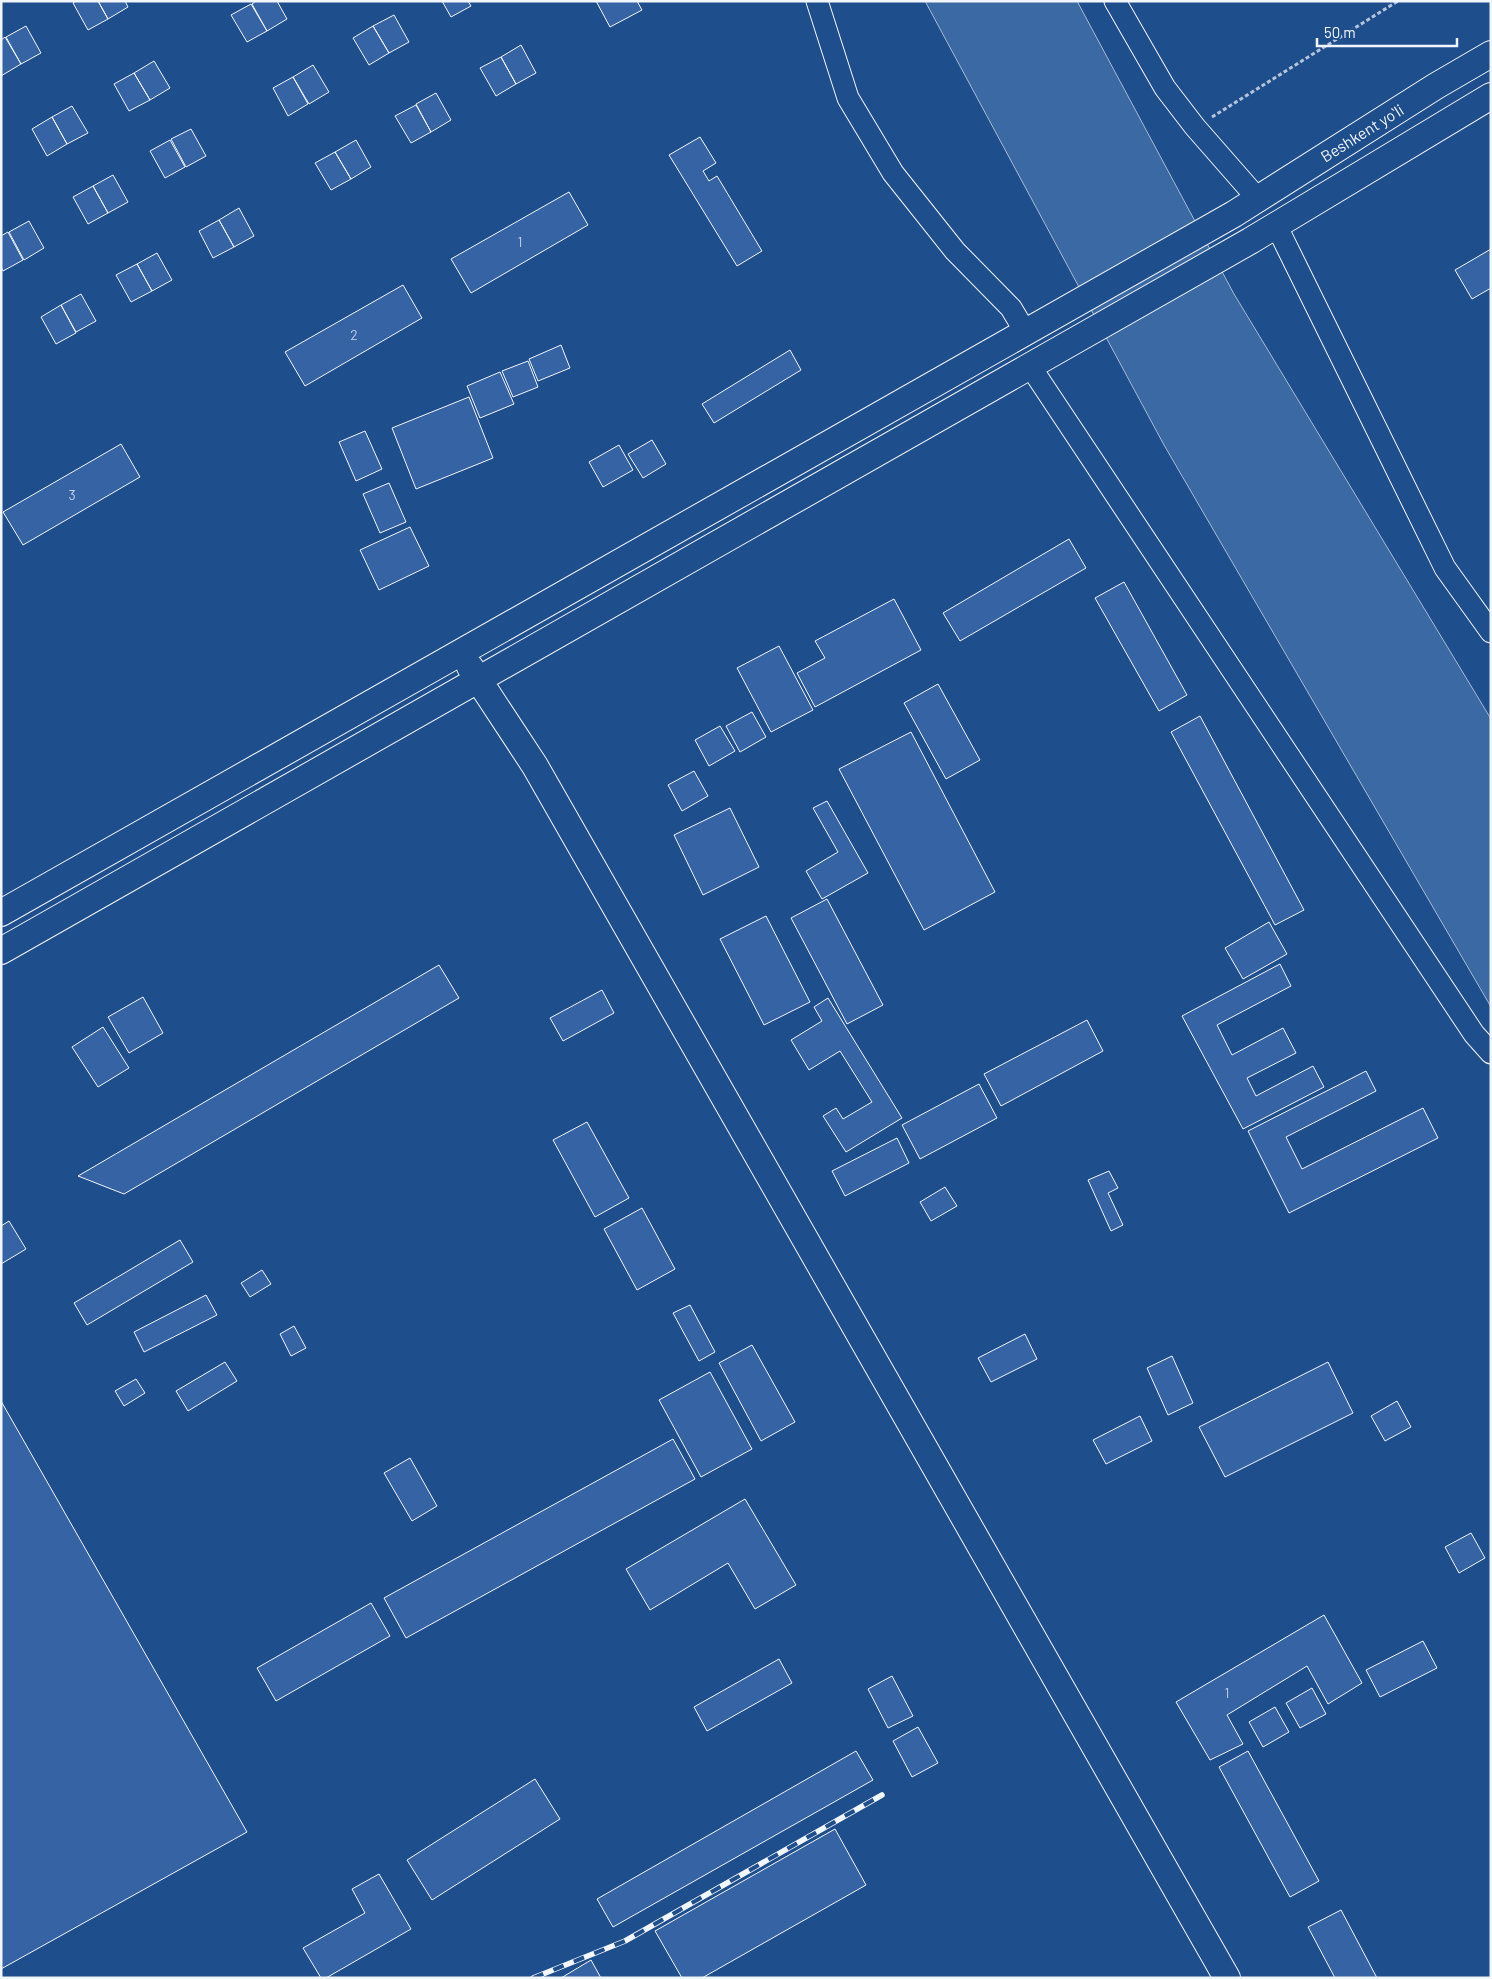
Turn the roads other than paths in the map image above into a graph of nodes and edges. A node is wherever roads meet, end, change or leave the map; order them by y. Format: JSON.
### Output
{"nodes":[{"id":1,"x":817,"y":1,"type":"edge"},
{"id":2,"x":1115,"y":1,"type":"edge"},
{"id":3,"x":1491,"y":54,"type":"edge"},
{"id":4,"x":1491,"y":96,"type":"edge"},
{"id":5,"x":1258,"y":200,"type":"junction"},
{"id":6,"x":1276,"y":225,"type":"junction"},
{"id":7,"x":1030,"y":331,"type":"junction"},
{"id":8,"x":1041,"y":360,"type":"junction"},
{"id":9,"x":1491,"y":632,"type":"edge"},
{"id":10,"x":462,"y":652,"type":"junction"},
{"id":11,"x":478,"y":681,"type":"junction"},
{"id":12,"x":1,"y":913,"type":"edge"},
{"id":13,"x":1,"y":951,"type":"edge"},
{"id":14,"x":1491,"y":1054,"type":"edge"},
{"id":15,"x":1227,"y":1978,"type":"edge"}],
"edges":[{"from":1,"to":7,"type":"street"},
{"from":2,"to":5,"type":"street"},
{"from":3,"to":5,"type":"main road","name":"Beshkent yoʻli"},
{"from":4,"to":6,"type":"main road"},
{"from":5,"to":7,"type":"main road","name":"Beshkent yoʻli"},
{"from":6,"to":8,"type":"main road"},
{"from":6,"to":9,"type":"street"},
{"from":7,"to":10,"type":"main road","name":"Beshkent yoʻli"},
{"from":8,"to":11,"type":"main road"},
{"from":8,"to":14,"type":"street"},
{"from":10,"to":11,"type":"main road"},
{"from":10,"to":12,"type":"main road","name":"Beshkent yoʻli"},
{"from":11,"to":13,"type":"main road"},
{"from":11,"to":15,"type":"main road"}]}
